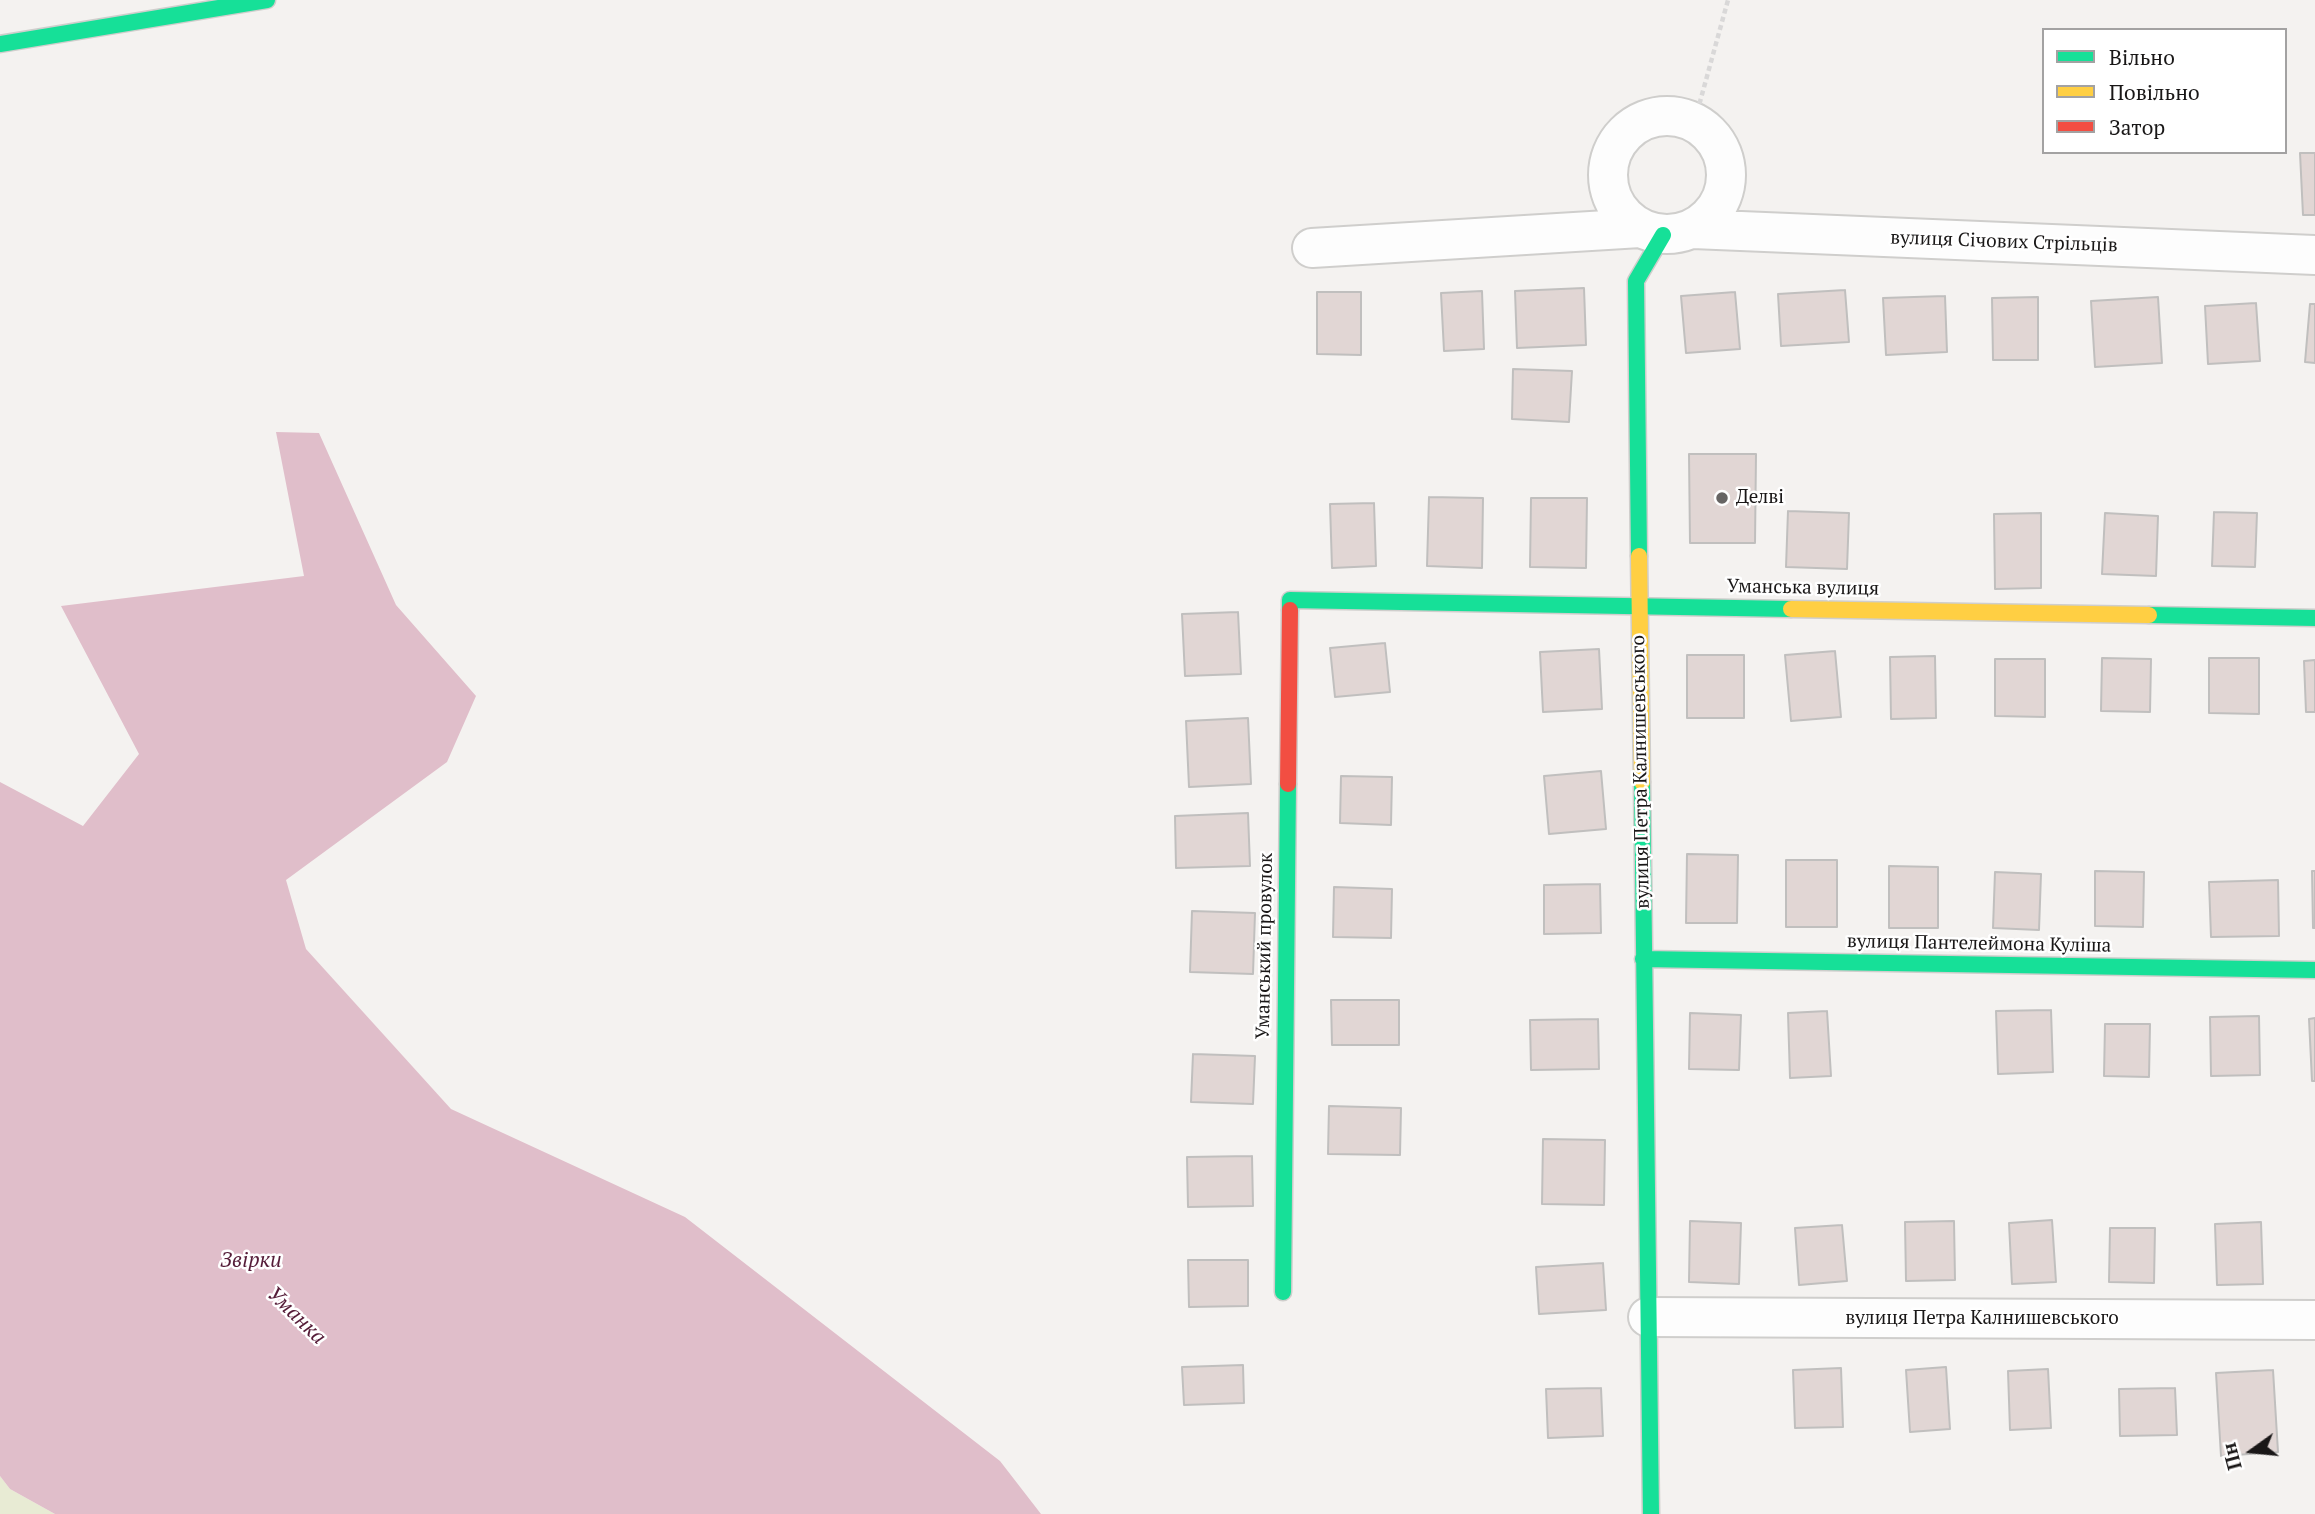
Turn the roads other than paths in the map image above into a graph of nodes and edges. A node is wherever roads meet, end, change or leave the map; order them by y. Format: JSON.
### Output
{"nodes":[{"id":1,"x":267,"y":0,"type":"edge"},
{"id":2,"x":0,"y":44,"type":"edge"},
{"id":3,"x":1665,"y":230,"type":"junction"},
{"id":4,"x":1312,"y":248,"type":"dead end"},
{"id":5,"x":2315,"y":255,"type":"edge"},
{"id":6,"x":1290,"y":600,"type":"joint"},
{"id":7,"x":1640,"y":607,"type":"junction"},
{"id":8,"x":2315,"y":618,"type":"edge"},
{"id":9,"x":1643,"y":959,"type":"junction"},
{"id":10,"x":2315,"y":970,"type":"edge"},
{"id":11,"x":1283,"y":1292,"type":"dead end"},
{"id":12,"x":1648,"y":1317,"type":"junction"},
{"id":13,"x":2315,"y":1320,"type":"edge"},
{"id":14,"x":1651,"y":1514,"type":"edge"}],
"edges":[{"from":1,"to":2,"type":"main road"},
{"from":3,"to":3,"type":"street"},
{"from":3,"to":4,"type":"street","name":"вулиця Січових Стрільців"},
{"from":3,"to":5,"type":"street","name":"вулиця Січових Стрільців"},
{"from":3,"to":7,"type":"main road","name":"вулиця Петра Калнишевського"},
{"from":6,"to":7,"type":"main road","name":"Уманська вулиця"},
{"from":6,"to":11,"type":"main road","name":"Уманський провулок"},
{"from":7,"to":8,"type":"main road","name":"Уманська вулиця"},
{"from":7,"to":9,"type":"main road","name":"вулиця Петра Калнишевського"},
{"from":9,"to":10,"type":"main road","name":"вулиця Пантелеймона Куліша"},
{"from":9,"to":12,"type":"main road","name":"вулиця Петра Калнишевського"},
{"from":12,"to":13,"type":"street","name":"вулиця Петра Калнишевського"},
{"from":12,"to":14,"type":"main road","name":"вулиця Петра Калнишевського"}]}
